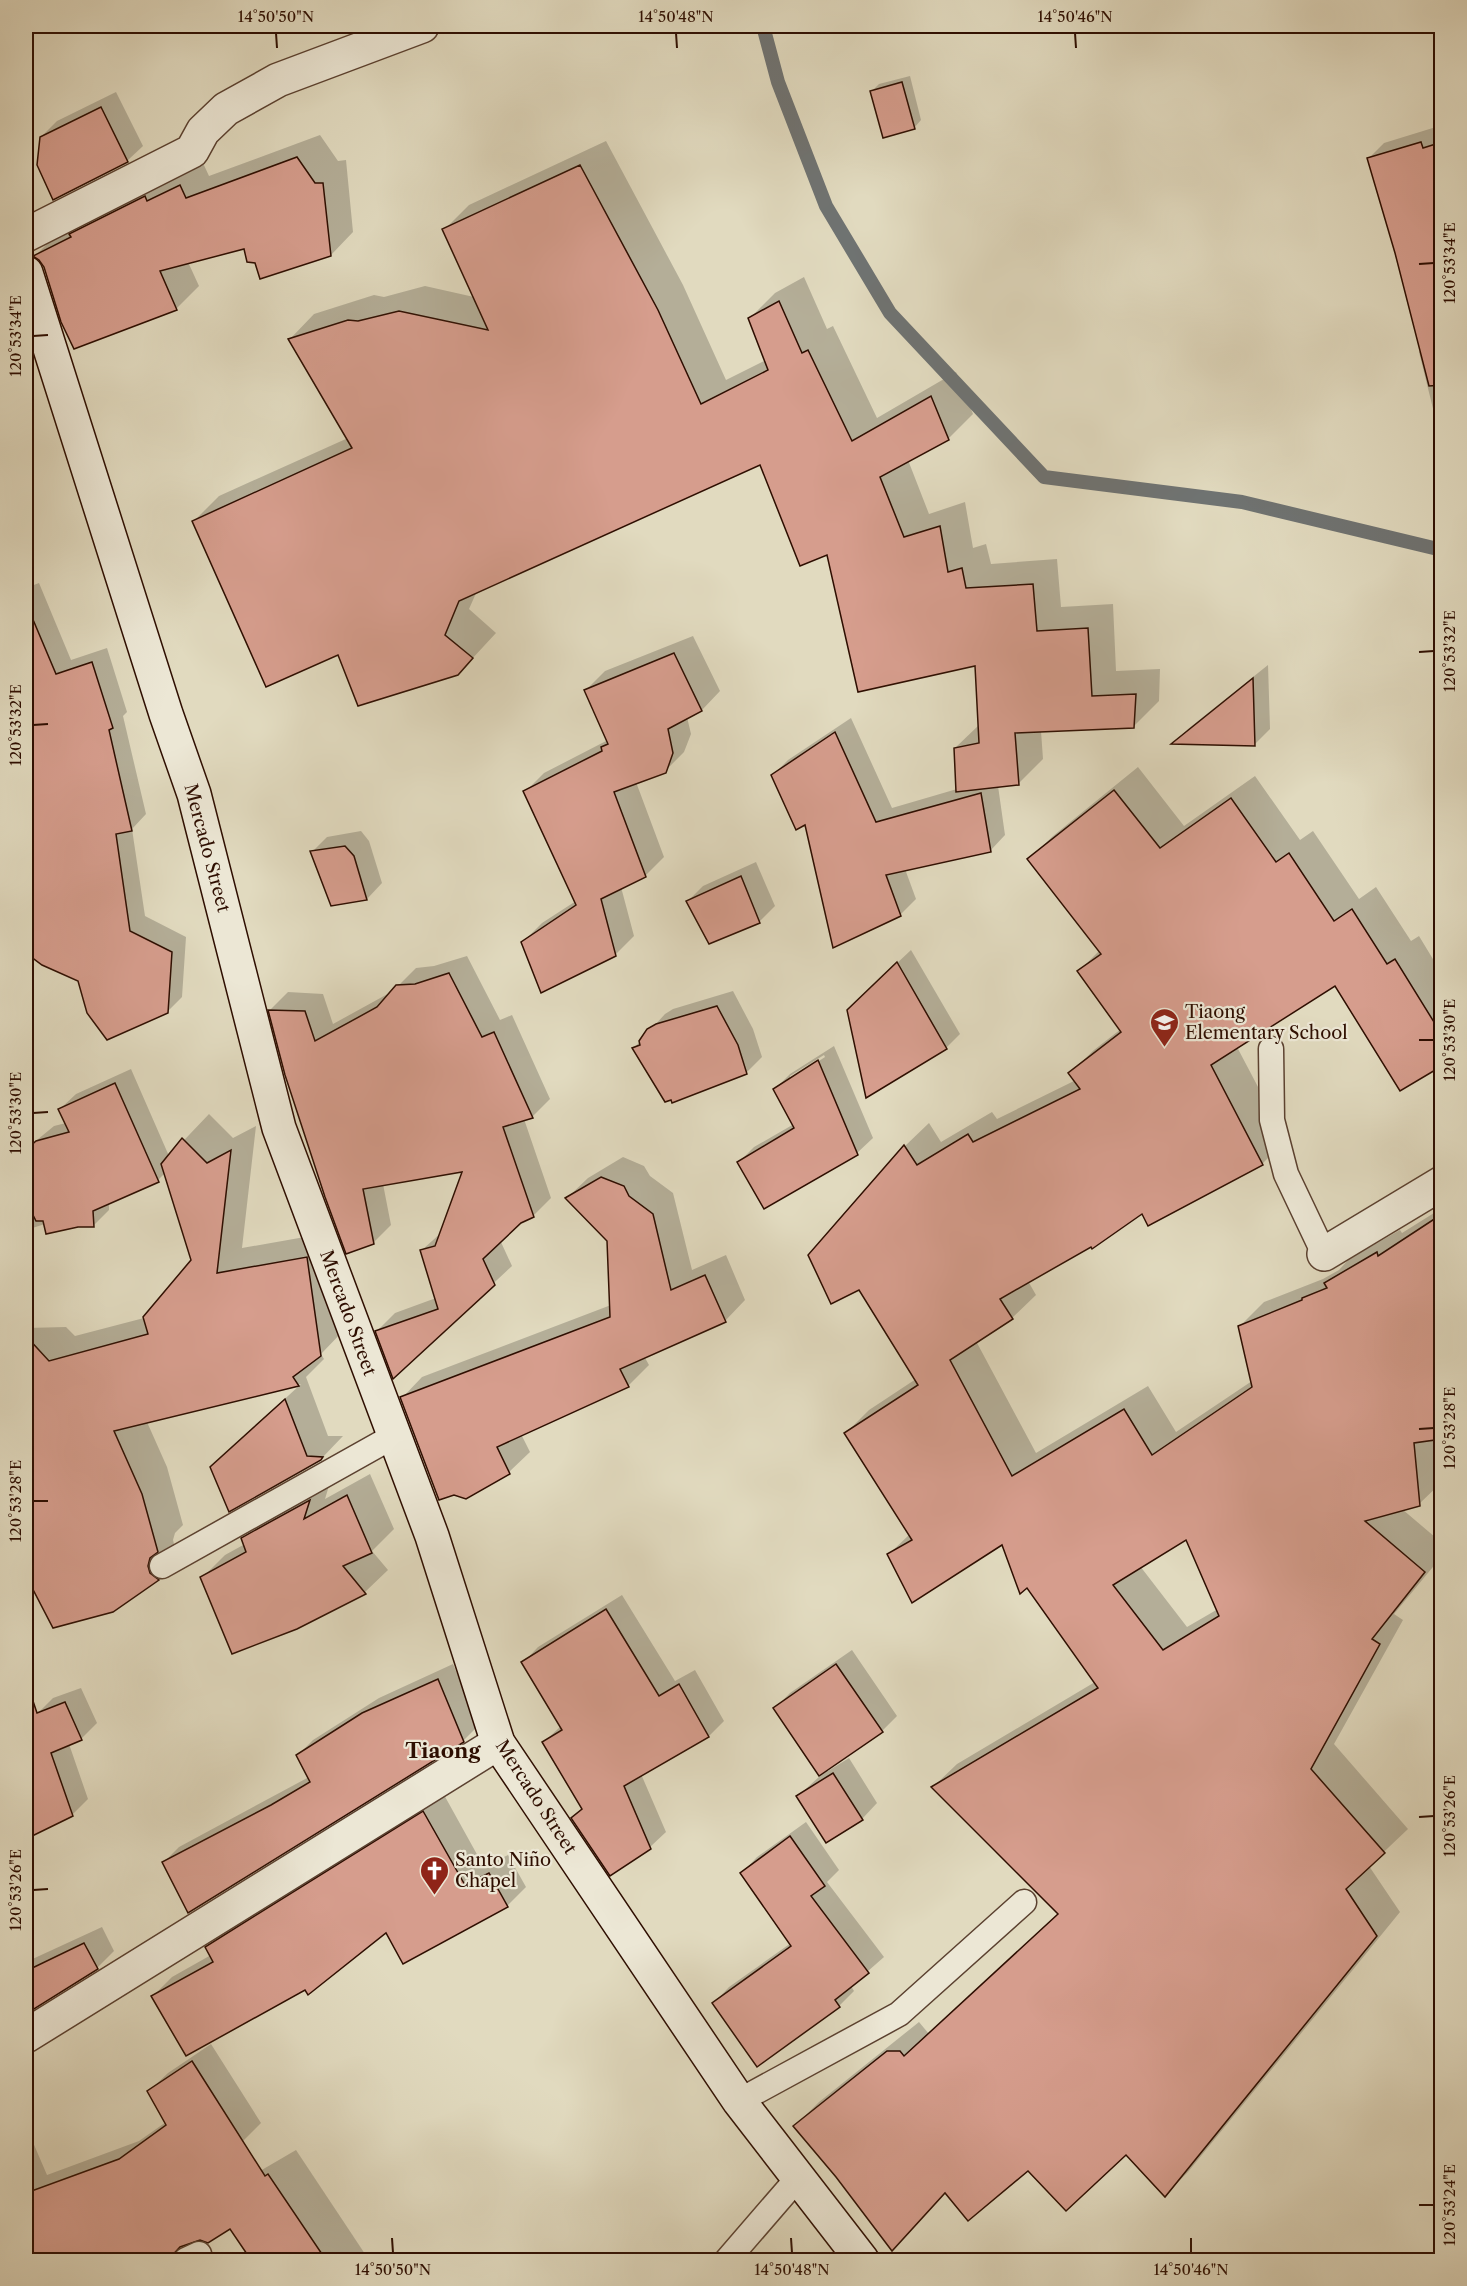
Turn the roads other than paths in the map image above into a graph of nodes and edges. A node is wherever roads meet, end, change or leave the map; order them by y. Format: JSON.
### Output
{"nodes":[{"id":1,"x":422,"y":26,"type":"edge"},
{"id":2,"x":26,"y":235,"type":"edge"},
{"id":3,"x":26,"y":273,"type":"edge"},
{"id":4,"x":1271,"y":1049,"type":"dead end"},
{"id":5,"x":1442,"y":1183,"type":"edge"},
{"id":6,"x":1324,"y":1254,"type":"joint"},
{"id":7,"x":394,"y":1436,"type":"junction"},
{"id":8,"x":162,"y":1566,"type":"dead end"},
{"id":9,"x":498,"y":1743,"type":"junction"},
{"id":10,"x":1023,"y":1902,"type":"dead end"},
{"id":11,"x":26,"y":2036,"type":"edge"},
{"id":12,"x":739,"y":2101,"type":"junction"},
{"id":13,"x":797,"y":2179,"type":"junction"},
{"id":14,"x":727,"y":2260,"type":"edge"},
{"id":15,"x":862,"y":2260,"type":"edge"}],
"edges":[{"from":1,"to":2,"type":"street"},
{"from":3,"to":7,"type":"street","name":"Mercado Street"},
{"from":4,"to":6,"type":"lane"},
{"from":5,"to":6,"type":"street"},
{"from":7,"to":8,"type":"lane"},
{"from":7,"to":9,"type":"street","name":"Mercado Street"},
{"from":9,"to":11,"type":"street"},
{"from":9,"to":12,"type":"street","name":"Mercado Street"},
{"from":10,"to":12,"type":"lane"},
{"from":12,"to":13,"type":"street","name":"Mercado Street"},
{"from":13,"to":14,"type":"lane"},
{"from":13,"to":15,"type":"street","name":"Mercado Street"}]}
